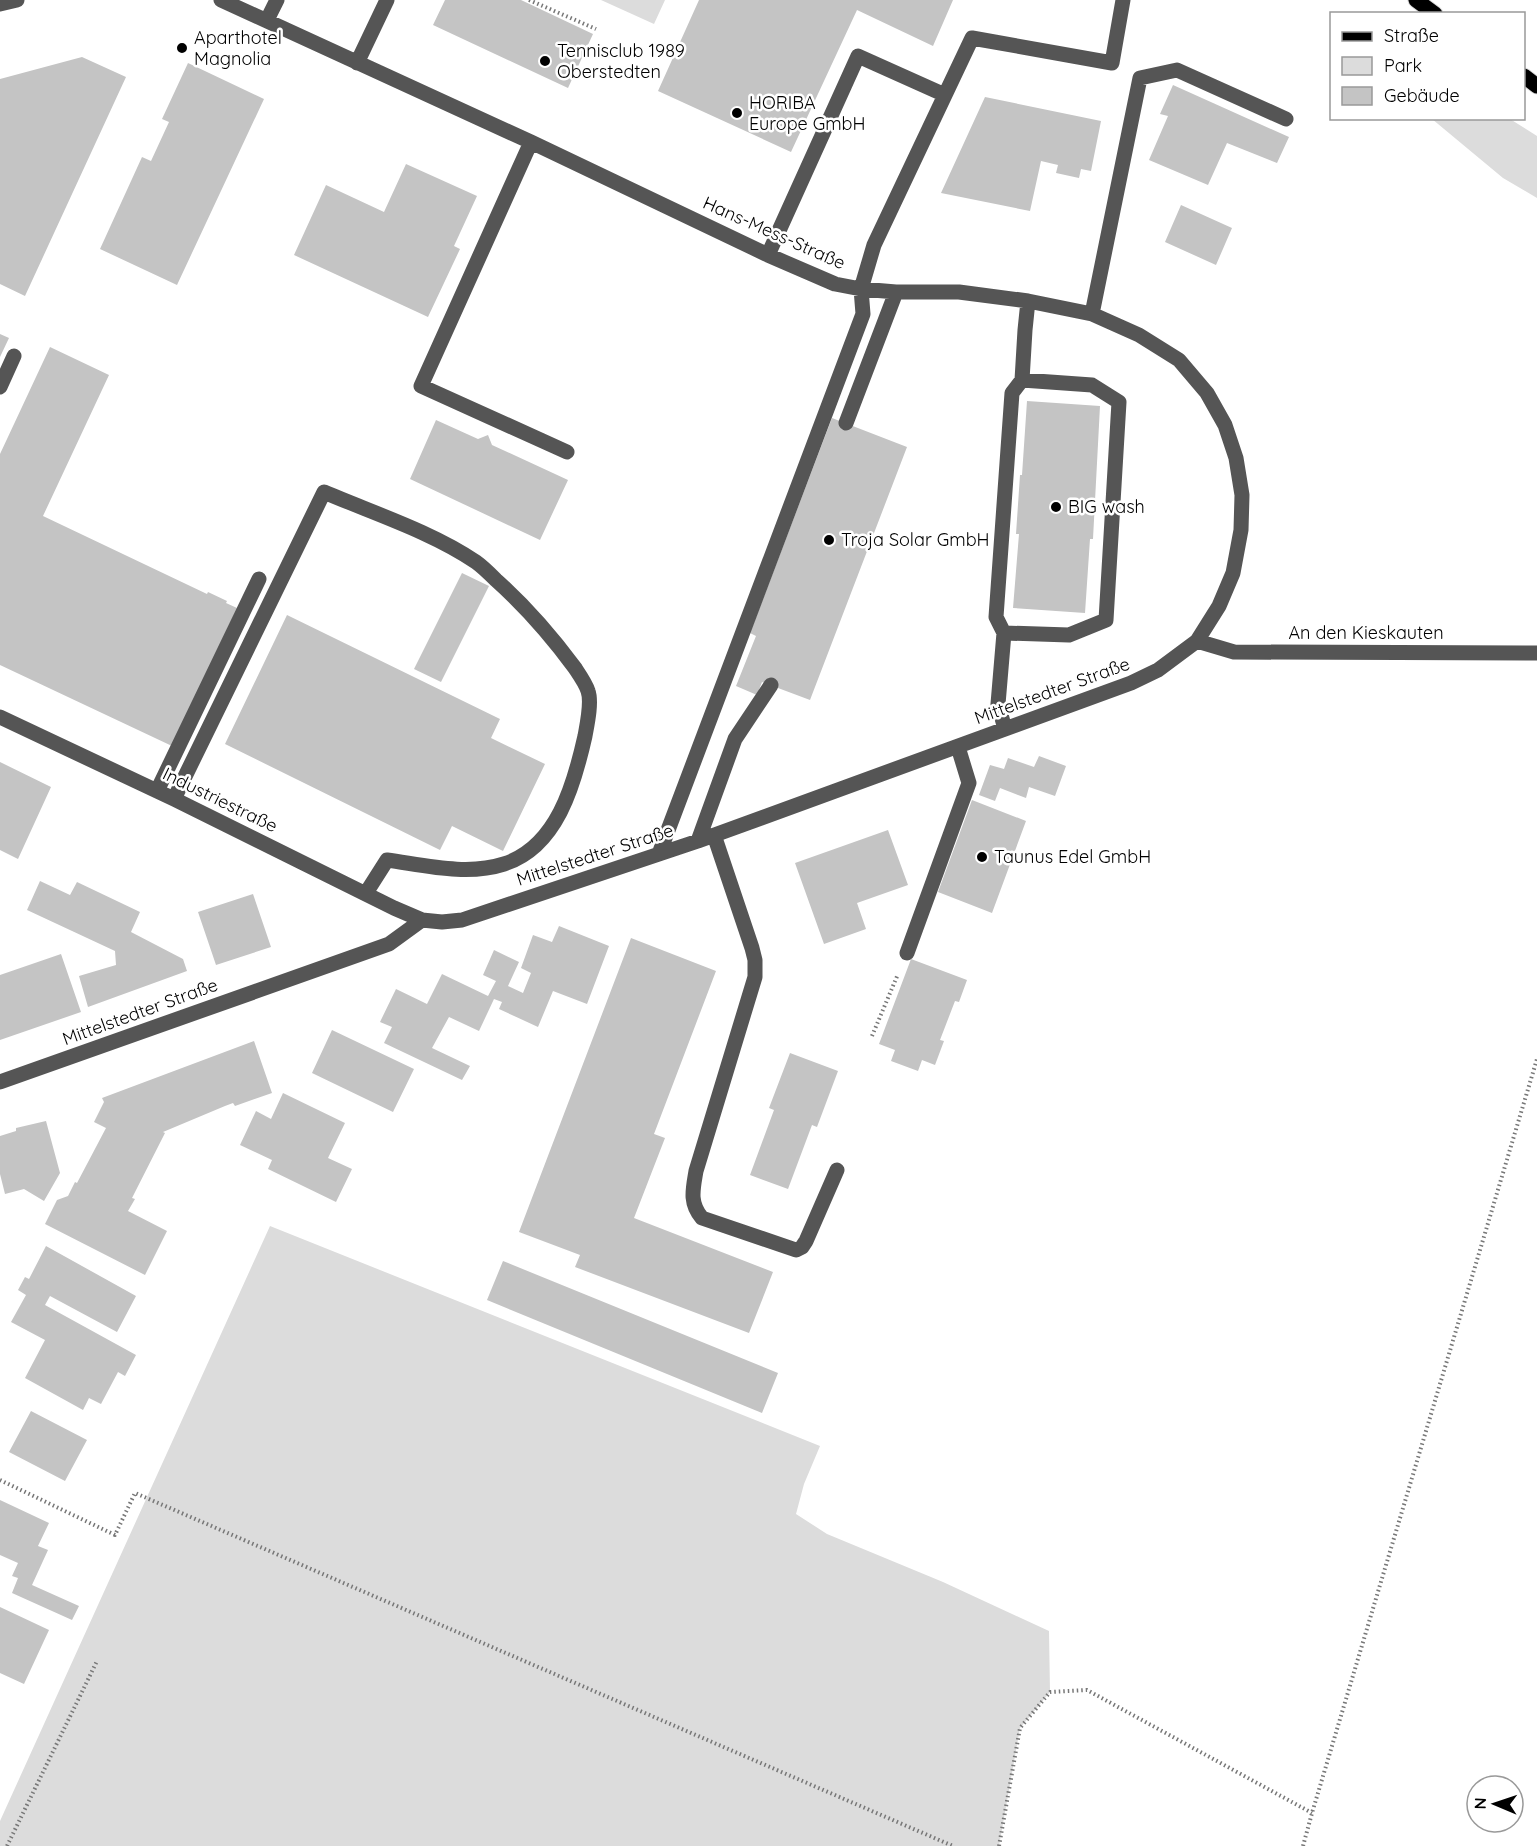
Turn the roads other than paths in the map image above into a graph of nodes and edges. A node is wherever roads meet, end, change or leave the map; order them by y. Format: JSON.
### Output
{"nodes":[{"id":1,"x":221,"y":0,"type":"edge"},
{"id":2,"x":277,"y":0,"type":"edge"},
{"id":3,"x":387,"y":0,"type":"edge"},
{"id":4,"x":1123,"y":0,"type":"edge"},
{"id":5,"x":1416,"y":0,"type":"edge"},
{"id":6,"x":1432,"y":12,"type":"edge"},
{"id":7,"x":267,"y":20,"type":"junction"},
{"id":8,"x":357,"y":63,"type":"junction"},
{"id":9,"x":1525,"y":77,"type":"edge"},
{"id":10,"x":1537,"y":86,"type":"edge"},
{"id":11,"x":945,"y":95,"type":"junction"},
{"id":12,"x":1286,"y":119,"type":"dead end"},
{"id":13,"x":531,"y":142,"type":"junction"},
{"id":14,"x":768,"y":255,"type":"junction"},
{"id":15,"x":861,"y":289,"type":"junction"},
{"id":16,"x":896,"y":292,"type":"junction"},
{"id":17,"x":1028,"y":300,"type":"junction"},
{"id":18,"x":1092,"y":314,"type":"junction"},
{"id":19,"x":14,"y":356,"type":"dead end"},
{"id":20,"x":1022,"y":380,"type":"junction"},
{"id":21,"x":0,"y":387,"type":"edge"},
{"id":22,"x":846,"y":423,"type":"dead end"},
{"id":23,"x":567,"y":452,"type":"dead end"},
{"id":24,"x":259,"y":579,"type":"dead end"},
{"id":25,"x":1004,"y":633,"type":"junction"},
{"id":26,"x":1197,"y":641,"type":"junction"},
{"id":27,"x":1537,"y":653,"type":"edge"},
{"id":28,"x":771,"y":685,"type":"dead end"},
{"id":29,"x":0,"y":717,"type":"edge"},
{"id":30,"x":1005,"y":729,"type":"junction"},
{"id":31,"x":958,"y":747,"type":"junction"},
{"id":32,"x":157,"y":791,"type":"junction"},
{"id":33,"x":174,"y":799,"type":"junction"},
{"id":34,"x":714,"y":835,"type":"junction"},
{"id":35,"x":698,"y":841,"type":"junction"},
{"id":36,"x":659,"y":854,"type":"junction"},
{"id":37,"x":366,"y":893,"type":"junction"},
{"id":38,"x":422,"y":920,"type":"junction"},
{"id":39,"x":907,"y":953,"type":"road end"},
{"id":40,"x":0,"y":1082,"type":"edge"},
{"id":41,"x":837,"y":1170,"type":"dead end"}],
"edges":[{"from":1,"to":7,"type":"street","name":"Hans-Mess-Straße"},
{"from":2,"to":7,"type":"street"},
{"from":3,"to":8,"type":"street"},
{"from":4,"to":11,"type":"street"},
{"from":5,"to":6,"type":"main road"},
{"from":7,"to":8,"type":"street","name":"Hans-Mess-Straße"},
{"from":8,"to":13,"type":"street","name":"Hans-Mess-Straße"},
{"from":9,"to":10,"type":"main road"},
{"from":11,"to":14,"type":"street"},
{"from":11,"to":15,"type":"street"},
{"from":12,"to":18,"type":"street"},
{"from":13,"to":14,"type":"street","name":"Hans-Mess-Straße"},
{"from":13,"to":23,"type":"street"},
{"from":14,"to":15,"type":"street","name":"Hans-Mess-Straße"},
{"from":15,"to":16,"type":"street","name":"Hans-Mess-Straße"},
{"from":15,"to":36,"type":"street"},
{"from":16,"to":17,"type":"street","name":"Hans-Mess-Straße"},
{"from":16,"to":22,"type":"street"},
{"from":17,"to":18,"type":"street","name":"Hans-Mess-Straße"},
{"from":17,"to":20,"type":"street"},
{"from":18,"to":26,"type":"street","name":"Hans-Mess-Straße"},
{"from":19,"to":21,"type":"street"},
{"from":20,"to":25,"type":"street"},
{"from":20,"to":25,"type":"street"},
{"from":24,"to":32,"type":"street"},
{"from":25,"to":30,"type":"street"},
{"from":26,"to":27,"type":"street","name":"An den Kieskauten"},
{"from":26,"to":30,"type":"street","name":"Mittelstedter Straße"},
{"from":28,"to":35,"type":"street"},
{"from":29,"to":32,"type":"street","name":"Industriestraße"},
{"from":30,"to":31,"type":"street","name":"Mittelstedter Straße"},
{"from":31,"to":34,"type":"street","name":"Mittelstedter Straße"},
{"from":31,"to":39,"type":"street"},
{"from":32,"to":33,"type":"street","name":"Industriestraße"},
{"from":33,"to":37,"type":"street","name":"Industriestraße"},
{"from":33,"to":37,"type":"street"},
{"from":34,"to":35,"type":"street","name":"Mittelstedter Straße"},
{"from":34,"to":41,"type":"street"},
{"from":35,"to":36,"type":"street","name":"Mittelstedter Straße"},
{"from":36,"to":38,"type":"street","name":"Mittelstedter Straße"},
{"from":37,"to":38,"type":"street","name":"Industriestraße"},
{"from":38,"to":40,"type":"street","name":"Mittelstedter Straße"}]}
